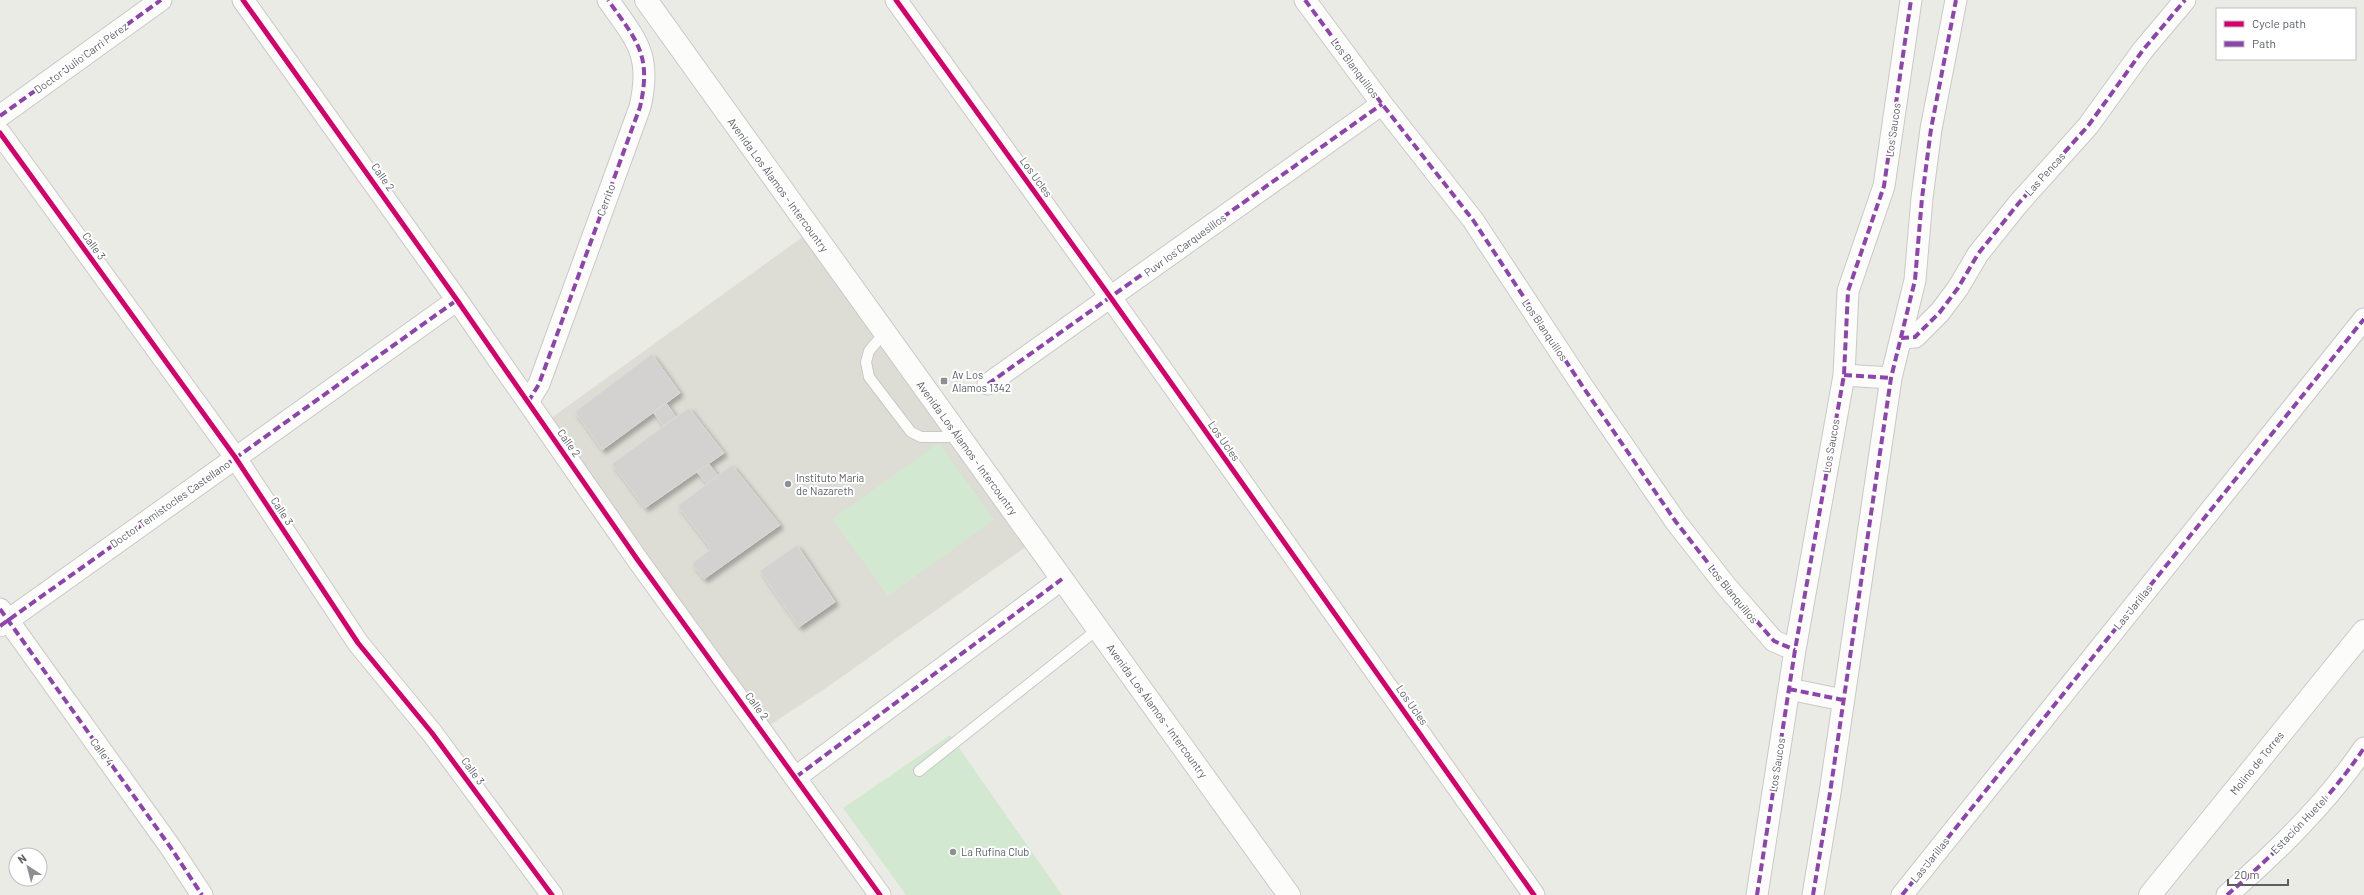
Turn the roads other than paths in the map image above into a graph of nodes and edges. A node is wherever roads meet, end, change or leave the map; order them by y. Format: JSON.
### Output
{"nodes":[{"id":1,"x":161,"y":0,"type":"edge"},
{"id":2,"x":243,"y":0,"type":"edge"},
{"id":3,"x":608,"y":0,"type":"edge"},
{"id":4,"x":646,"y":0,"type":"edge"},
{"id":5,"x":896,"y":0,"type":"edge"},
{"id":6,"x":1304,"y":0,"type":"edge"},
{"id":7,"x":1912,"y":0,"type":"edge"},
{"id":8,"x":1956,"y":0,"type":"edge"},
{"id":9,"x":2185,"y":0,"type":"edge"},
{"id":10,"x":1382,"y":104,"type":"junction"},
{"id":11,"x":0,"y":116,"type":"edge"},
{"id":12,"x":0,"y":133,"type":"edge"},
{"id":13,"x":1111,"y":298,"type":"junction"},
{"id":14,"x":458,"y":300,"type":"junction"},
{"id":15,"x":2364,"y":319,"type":"edge"},
{"id":16,"x":884,"y":333,"type":"junction"},
{"id":17,"x":1901,"y":338,"type":"junction"},
{"id":18,"x":1844,"y":375,"type":"junction"},
{"id":19,"x":1891,"y":378,"type":"junction"},
{"id":20,"x":988,"y":384,"type":"dead end"},
{"id":21,"x":528,"y":402,"type":"junction"},
{"id":22,"x":959,"y":437,"type":"junction"},
{"id":23,"x":235,"y":458,"type":"junction"},
{"id":24,"x":1062,"y":578,"type":"junction"},
{"id":25,"x":2,"y":618,"type":"edge"},
{"id":26,"x":1098,"y":629,"type":"junction"},
{"id":27,"x":2364,"y":631,"type":"edge"},
{"id":28,"x":1795,"y":650,"type":"junction"},
{"id":29,"x":1789,"y":689,"type":"junction"},
{"id":30,"x":1843,"y":700,"type":"junction"},
{"id":31,"x":2364,"y":748,"type":"edge"},
{"id":32,"x":918,"y":771,"type":"dead end"},
{"id":33,"x":796,"y":777,"type":"junction"},
{"id":34,"x":202,"y":895,"type":"edge"},
{"id":35,"x":552,"y":895,"type":"edge"},
{"id":36,"x":880,"y":895,"type":"edge"},
{"id":37,"x":1289,"y":895,"type":"edge"},
{"id":38,"x":1534,"y":895,"type":"edge"},
{"id":39,"x":1757,"y":895,"type":"edge"},
{"id":40,"x":1813,"y":895,"type":"edge"},
{"id":41,"x":1902,"y":895,"type":"edge"},
{"id":42,"x":2150,"y":895,"type":"edge"},
{"id":43,"x":2227,"y":895,"type":"edge"}],
"edges":[{"from":1,"to":11,"type":"street","name":"Doctor Julio Carri Pérez"},
{"from":2,"to":14,"type":"street","name":"Calle 2"},
{"from":3,"to":21,"type":"street","name":"Cerrito"},
{"from":4,"to":16,"type":"main road","name":"Avenida Los Álamos - Intercountry"},
{"from":5,"to":13,"type":"street","name":"Los Ucles"},
{"from":6,"to":10,"type":"street","name":"Los Blanquillos"},
{"from":7,"to":18,"type":"street","name":"Los Saucos"},
{"from":8,"to":17,"type":"street"},
{"from":9,"to":17,"type":"street","name":"Las Pencas"},
{"from":10,"to":13,"type":"street","name":"Puvr los Carquesillos"},
{"from":10,"to":28,"type":"street","name":"Los Blanquillos"},
{"from":12,"to":23,"type":"street","name":"Calle 3"},
{"from":13,"to":20,"type":"street","name":"Puvr los Carquesillos"},
{"from":13,"to":38,"type":"street","name":"Los Ucles"},
{"from":14,"to":21,"type":"street","name":"Calle 2"},
{"from":14,"to":23,"type":"street","name":"Doctor Temístocles Castellano"},
{"from":15,"to":41,"type":"street","name":"Las Jarillas"},
{"from":16,"to":22,"type":"main road","name":"Avenida Los Álamos - Intercountry"},
{"from":16,"to":22,"type":"lane"},
{"from":17,"to":19,"type":"street"},
{"from":18,"to":19,"type":"street"},
{"from":18,"to":28,"type":"street","name":"Los Saucos"},
{"from":19,"to":30,"type":"street"},
{"from":21,"to":33,"type":"street","name":"Calle 2"},
{"from":22,"to":24,"type":"main road","name":"Avenida Los Álamos - Intercountry"},
{"from":23,"to":25,"type":"street","name":"Doctor Temístocles Castellano"},
{"from":23,"to":35,"type":"street","name":"Calle 3"},
{"from":24,"to":26,"type":"main road","name":"Avenida Los Álamos - Intercountry"},
{"from":24,"to":33,"type":"street"},
{"from":25,"to":34,"type":"street","name":"Calle 4"},
{"from":26,"to":32,"type":"lane"},
{"from":26,"to":37,"type":"main road","name":"Avenida Los Álamos - Intercountry"},
{"from":27,"to":42,"type":"main road","name":"Molino de Torres"},
{"from":28,"to":29,"type":"street","name":"Los Saucos"},
{"from":29,"to":30,"type":"street"},
{"from":29,"to":39,"type":"street","name":"Los Saucos"},
{"from":30,"to":40,"type":"street"},
{"from":31,"to":43,"type":"street","name":"Estación Huetel"},
{"from":33,"to":36,"type":"street","name":"Calle 2"}]}
